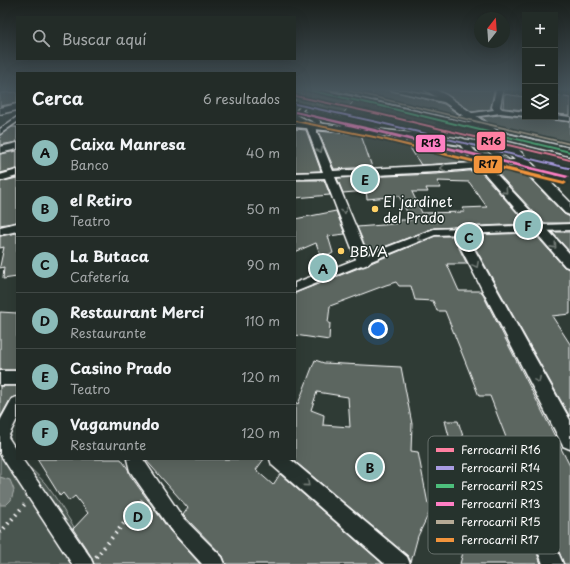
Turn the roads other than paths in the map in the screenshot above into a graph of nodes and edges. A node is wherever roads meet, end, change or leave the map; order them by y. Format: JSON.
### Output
{"nodes":[{"id":1,"x":304,"y":116,"type":"edge"},
{"id":2,"x":436,"y":116,"type":"edge"},
{"id":3,"x":468,"y":116,"type":"edge"},
{"id":4,"x":558,"y":118,"type":"edge"},
{"id":5,"x":570,"y":119,"type":"edge"},
{"id":6,"x":16,"y":120,"type":"edge"},
{"id":7,"x":296,"y":124,"type":"edge"},
{"id":8,"x":314,"y":124,"type":"junction"},
{"id":9,"x":481,"y":125,"type":"junction"},
{"id":10,"x":0,"y":132,"type":"edge"},
{"id":11,"x":461,"y":141,"type":"junction"},
{"id":12,"x":16,"y":146,"type":"edge"},
{"id":13,"x":552,"y":148,"type":"junction"},
{"id":14,"x":570,"y":149,"type":"edge"},
{"id":15,"x":0,"y":150,"type":"edge"},
{"id":16,"x":570,"y":152,"type":"edge"},
{"id":17,"x":523,"y":161,"type":"junction"},
{"id":18,"x":481,"y":165,"type":"junction"},
{"id":19,"x":16,"y":174,"type":"edge"},
{"id":20,"x":330,"y":175,"type":"junction"},
{"id":21,"x":296,"y":176,"type":"edge"},
{"id":22,"x":0,"y":178,"type":"edge"},
{"id":23,"x":570,"y":210,"type":"edge"},
{"id":24,"x":16,"y":227,"type":"edge"},
{"id":25,"x":570,"y":227,"type":"edge"},
{"id":26,"x":538,"y":228,"type":"junction"},
{"id":27,"x":0,"y":231,"type":"edge"},
{"id":28,"x":458,"y":231,"type":"junction"},
{"id":29,"x":363,"y":261,"type":"junction"},
{"id":30,"x":570,"y":263,"type":"edge"},
{"id":31,"x":296,"y":288,"type":"edge"},
{"id":32,"x":0,"y":378,"type":"edge"},
{"id":33,"x":16,"y":378,"type":"edge"},
{"id":34,"x":16,"y":406,"type":"edge"},
{"id":35,"x":0,"y":436,"type":"edge"},
{"id":36,"x":570,"y":439,"type":"edge"},
{"id":37,"x":0,"y":440,"type":"edge"},
{"id":38,"x":135,"y":460,"type":"edge"},
{"id":39,"x":279,"y":460,"type":"edge"},
{"id":40,"x":550,"y":554,"type":"edge"},
{"id":41,"x":83,"y":564,"type":"edge"},
{"id":42,"x":215,"y":564,"type":"edge"},
{"id":43,"x":400,"y":564,"type":"edge"},
{"id":44,"x":554,"y":564,"type":"edge"}],
"edges":[{"from":1,"to":8,"type":"street"},
{"from":2,"to":9,"type":"street"},
{"from":3,"to":9,"type":"street"},
{"from":4,"to":5,"type":"street"},
{"from":6,"to":10,"type":"street"},
{"from":7,"to":8,"type":"street"},
{"from":8,"to":11,"type":"street"},
{"from":8,"to":20,"type":"street","one_way":true},
{"from":9,"to":13,"type":"street"},
{"from":11,"to":17,"type":"street"},
{"from":11,"to":18,"type":"street"},
{"from":12,"to":15,"type":"street"},
{"from":13,"to":14,"type":"street"},
{"from":13,"to":16,"type":"street"},
{"from":17,"to":18,"type":"street"},
{"from":17,"to":23,"type":"street"},
{"from":18,"to":20,"type":"street","one_way":true},
{"from":18,"to":26,"type":"street","one_way":true},
{"from":19,"to":22,"type":"street"},
{"from":20,"to":21,"type":"street"},
{"from":20,"to":29,"type":"street","one_way":true},
{"from":24,"to":27,"type":"street"},
{"from":25,"to":26,"type":"street"},
{"from":26,"to":28,"type":"street"},
{"from":26,"to":30,"type":"street","one_way":true},
{"from":28,"to":29,"type":"street","one_way":true},
{"from":28,"to":36,"type":"street","one_way":true},
{"from":29,"to":31,"type":"street"},
{"from":32,"to":33,"type":"street"},
{"from":34,"to":35,"type":"street"},
{"from":37,"to":41,"type":"street"},
{"from":38,"to":42,"type":"street"},
{"from":39,"to":43,"type":"street","one_way":true},
{"from":40,"to":44,"type":"street"}]}
